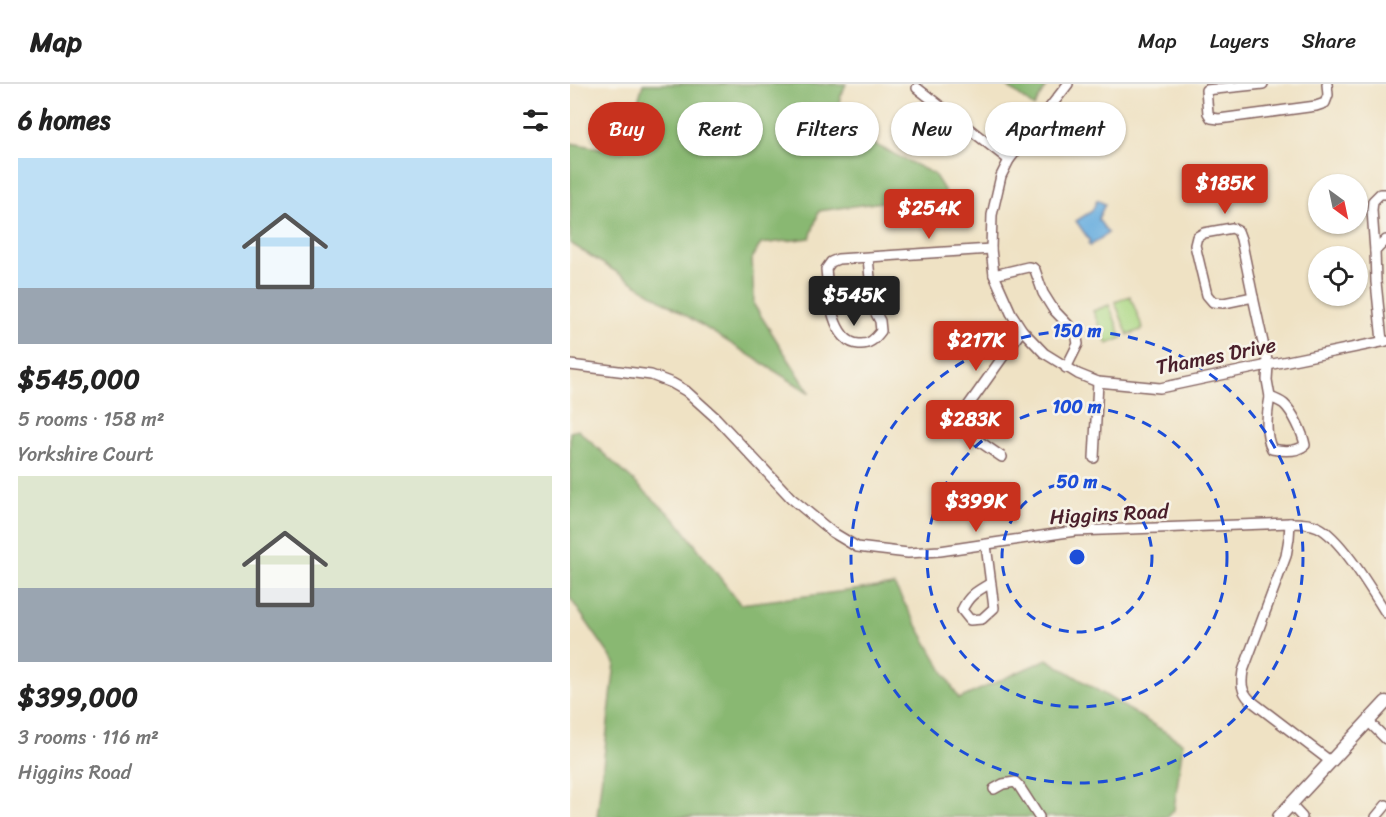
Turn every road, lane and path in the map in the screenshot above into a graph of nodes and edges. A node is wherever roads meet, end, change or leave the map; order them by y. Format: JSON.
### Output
{"nodes":[{"id":1,"x":1068,"y":84,"type":"edge"},
{"id":2,"x":1263,"y":84,"type":"edge"},
{"id":3,"x":1327,"y":84,"type":"edge"},
{"id":4,"x":1205,"y":87,"type":"edge"},
{"id":5,"x":917,"y":88,"type":"dead end"},
{"id":6,"x":1009,"y":160,"type":"junction"},
{"id":7,"x":1386,"y":194,"type":"edge"},
{"id":8,"x":1386,"y":240,"type":"edge"},
{"id":9,"x":991,"y":249,"type":"junction"},
{"id":10,"x":1376,"y":250,"type":"junction"},
{"id":11,"x":868,"y":258,"type":"junction"},
{"id":12,"x":994,"y":275,"type":"junction"},
{"id":13,"x":1253,"y":297,"type":"junction"},
{"id":14,"x":1022,"y":330,"type":"junction"},
{"id":15,"x":1384,"y":341,"type":"edge"},
{"id":16,"x":570,"y":365,"type":"edge"},
{"id":17,"x":1268,"y":365,"type":"junction"},
{"id":18,"x":1066,"y":368,"type":"junction"},
{"id":19,"x":1098,"y":382,"type":"junction"},
{"id":20,"x":1270,"y":397,"type":"junction"},
{"id":21,"x":1002,"y":457,"type":"dead end"},
{"id":22,"x":1094,"y":458,"type":"dead end"},
{"id":23,"x":1290,"y":523,"type":"junction"},
{"id":24,"x":986,"y":545,"type":"junction"},
{"id":25,"x":991,"y":583,"type":"dead end"},
{"id":26,"x":1386,"y":613,"type":"edge"},
{"id":27,"x":1386,"y":702,"type":"edge"},
{"id":28,"x":1368,"y":721,"type":"junction"},
{"id":29,"x":1386,"y":739,"type":"edge"},
{"id":30,"x":1330,"y":761,"type":"junction"},
{"id":31,"x":994,"y":789,"type":"dead end"},
{"id":32,"x":1290,"y":805,"type":"junction"},
{"id":33,"x":1386,"y":805,"type":"edge"},
{"id":34,"x":1039,"y":817,"type":"edge"},
{"id":35,"x":1279,"y":817,"type":"edge"},
{"id":36,"x":1302,"y":817,"type":"edge"},
{"id":37,"x":1376,"y":817,"type":"edge"}],
"edges":[{"from":1,"to":6,"type":"street","name":"Thames Drive"},
{"from":2,"to":4,"type":"street"},
{"from":3,"to":4,"type":"street"},
{"from":5,"to":6,"type":"street"},
{"from":6,"to":9,"type":"street","name":"Thames Drive"},
{"from":7,"to":10,"type":"street"},
{"from":8,"to":10,"type":"street"},
{"from":9,"to":11,"type":"street"},
{"from":9,"to":12,"type":"street","name":"Thames Drive"},
{"from":10,"to":15,"type":"street"},
{"from":11,"to":11,"type":"street"},
{"from":12,"to":14,"type":"street","name":"Thames Drive"},
{"from":12,"to":18,"type":"street"},
{"from":13,"to":13,"type":"street"},
{"from":13,"to":17,"type":"street"},
{"from":14,"to":18,"type":"street","name":"Thames Drive"},
{"from":14,"to":21,"type":"street"},
{"from":15,"to":17,"type":"street","name":"Thames Drive"},
{"from":16,"to":24,"type":"street","name":"Higgins Road"},
{"from":17,"to":19,"type":"street","name":"Thames Drive"},
{"from":17,"to":20,"type":"street"},
{"from":18,"to":19,"type":"street","name":"Thames Drive"},
{"from":19,"to":22,"type":"street"},
{"from":20,"to":20,"type":"street"},
{"from":23,"to":24,"type":"street","name":"Higgins Road"},
{"from":23,"to":26,"type":"street","name":"Higgins Road"},
{"from":23,"to":30,"type":"street"},
{"from":24,"to":25,"type":"street"},
{"from":27,"to":28,"type":"main road"},
{"from":28,"to":29,"type":"street"},
{"from":28,"to":30,"type":"main road"},
{"from":30,"to":32,"type":"main road"},
{"from":31,"to":34,"type":"street"},
{"from":32,"to":35,"type":"main road"},
{"from":32,"to":36,"type":"street"},
{"from":33,"to":37,"type":"street"}]}
